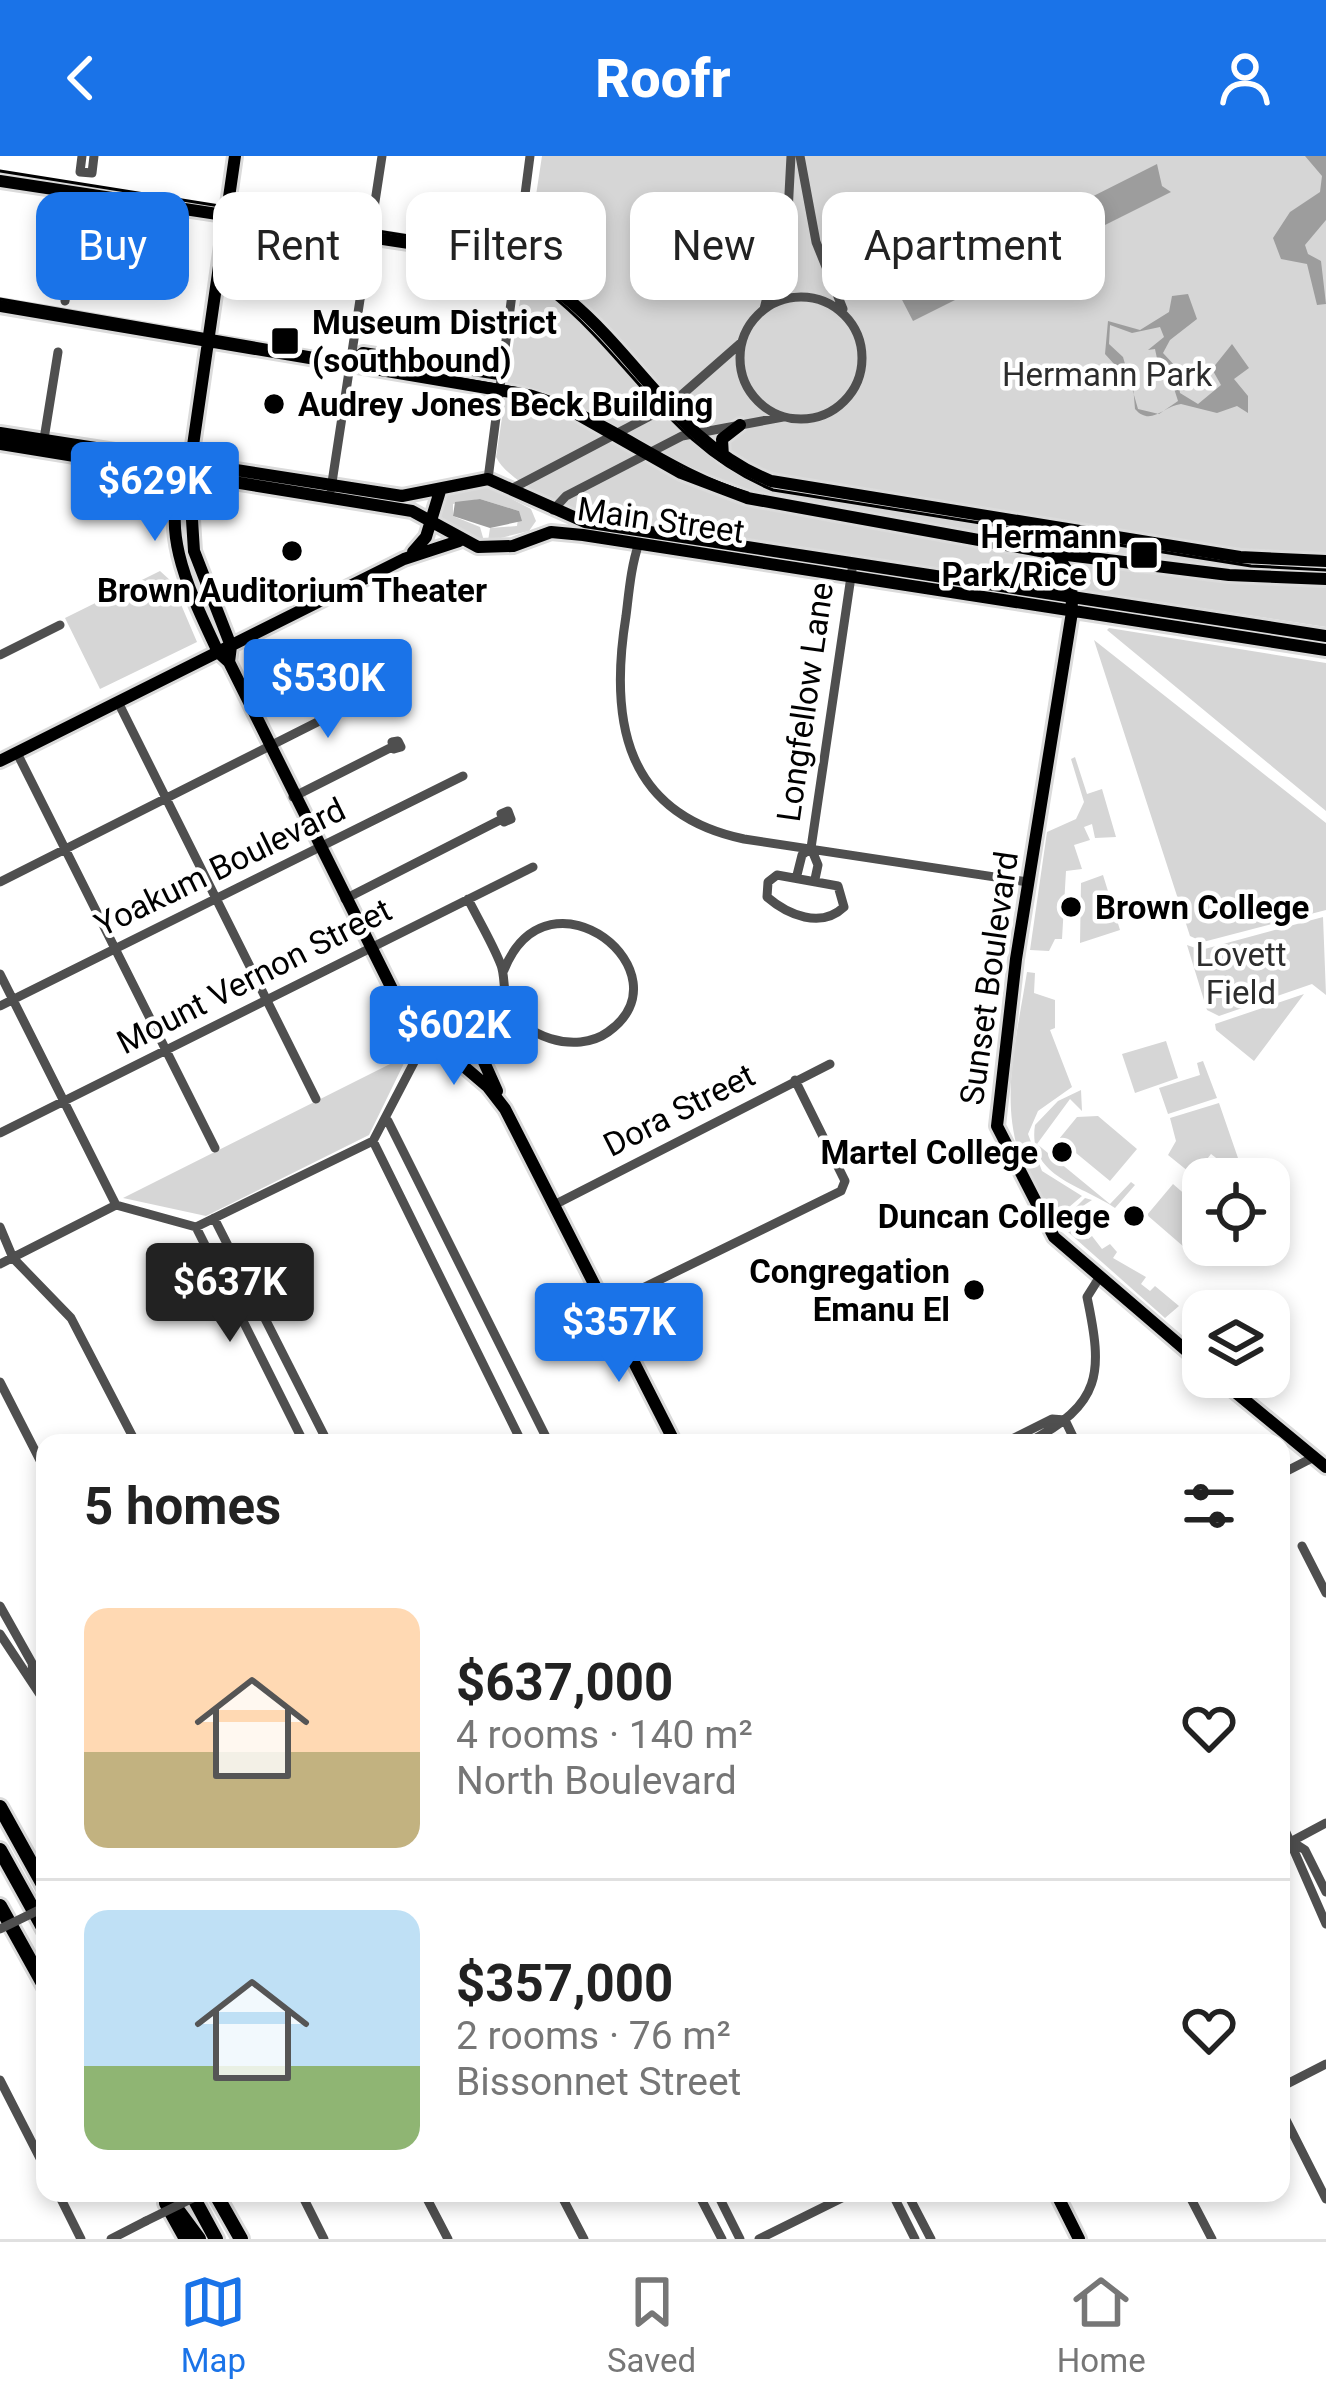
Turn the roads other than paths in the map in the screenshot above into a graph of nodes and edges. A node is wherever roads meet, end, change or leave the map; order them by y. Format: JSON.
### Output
{"nodes":[{"id":1,"x":82,"y":156,"type":"edge"},
{"id":2,"x":94,"y":156,"type":"edge"},
{"id":3,"x":235,"y":156,"type":"edge"},
{"id":4,"x":382,"y":156,"type":"edge"},
{"id":5,"x":530,"y":156,"type":"edge"},
{"id":6,"x":795,"y":156,"type":"edge"},
{"id":7,"x":0,"y":181,"type":"edge"},
{"id":8,"x":69,"y":192,"type":"edge"},
{"id":9,"x":230,"y":192,"type":"edge"},
{"id":10,"x":376,"y":192,"type":"edge"},
{"id":11,"x":525,"y":192,"type":"edge"},
{"id":12,"x":213,"y":300,"type":"edge"},
{"id":13,"x":360,"y":300,"type":"edge"},
{"id":14,"x":510,"y":300,"type":"edge"},
{"id":15,"x":573,"y":300,"type":"edge"},
{"id":16,"x":0,"y":306,"type":"edge"},
{"id":17,"x":764,"y":309,"type":"junction"},
{"id":18,"x":844,"y":314,"type":"junction"},
{"id":19,"x":207,"y":340,"type":"junction"},
{"id":20,"x":742,"y":342,"type":"junction"},
{"id":21,"x":58,"y":352,"type":"dead end"},
{"id":22,"x":350,"y":363,"type":"junction"},
{"id":23,"x":498,"y":381,"type":"junction"},
{"id":24,"x":669,"y":406,"type":"junction"},
{"id":25,"x":783,"y":417,"type":"junction"},
{"id":26,"x":740,"y":424,"type":"junction"},
{"id":27,"x":694,"y":431,"type":"junction"},
{"id":28,"x":0,"y":433,"type":"edge"},
{"id":29,"x":615,"y":434,"type":"junction"},
{"id":30,"x":44,"y":439,"type":"junction"},
{"id":31,"x":0,"y":443,"type":"edge"},
{"id":32,"x":646,"y":454,"type":"junction"},
{"id":33,"x":723,"y":457,"type":"junction"},
{"id":34,"x":190,"y":469,"type":"junction"},
{"id":35,"x":488,"y":479,"type":"junction"},
{"id":36,"x":514,"y":487,"type":"junction"},
{"id":37,"x":331,"y":490,"type":"junction"},
{"id":38,"x":441,"y":490,"type":"junction"},
{"id":39,"x":546,"y":511,"type":"junction"},
{"id":40,"x":431,"y":519,"type":"junction"},
{"id":41,"x":534,"y":536,"type":"junction"},
{"id":42,"x":459,"y":541,"type":"junction"},
{"id":43,"x":639,"y":543,"type":"junction"},
{"id":44,"x":1051,"y":553,"type":"junction"},
{"id":45,"x":404,"y":559,"type":"junction"},
{"id":46,"x":1326,"y":561,"type":"edge"},
{"id":47,"x":852,"y":569,"type":"junction"},
{"id":48,"x":1326,"y":579,"type":"edge"},
{"id":49,"x":1072,"y":605,"type":"junction"},
{"id":50,"x":60,"y":625,"type":"dead end"},
{"id":51,"x":1326,"y":636,"type":"edge"},
{"id":52,"x":1326,"y":650,"type":"edge"},
{"id":53,"x":226,"y":654,"type":"junction"},
{"id":54,"x":0,"y":655,"type":"edge"},
{"id":55,"x":369,"y":696,"type":"dead end"},
{"id":56,"x":118,"y":702,"type":"junction"},
{"id":57,"x":268,"y":745,"type":"junction"},
{"id":58,"x":392,"y":747,"type":"dead end"},
{"id":59,"x":16,"y":753,"type":"junction"},
{"id":60,"x":0,"y":761,"type":"edge"},
{"id":61,"x":463,"y":776,"type":"dead end"},
{"id":62,"x":165,"y":796,"type":"junction"},
{"id":63,"x":293,"y":796,"type":"junction"},
{"id":64,"x":502,"y":819,"type":"dead end"},
{"id":65,"x":319,"y":848,"type":"junction"},
{"id":66,"x":811,"y":848,"type":"junction"},
{"id":67,"x":65,"y":849,"type":"junction"},
{"id":68,"x":533,"y":867,"type":"dead end"},
{"id":69,"x":797,"y":875,"type":"junction"},
{"id":70,"x":815,"y":879,"type":"junction"},
{"id":71,"x":0,"y":882,"type":"edge"},
{"id":72,"x":1028,"y":882,"type":"junction"},
{"id":73,"x":216,"y":898,"type":"junction"},
{"id":74,"x":345,"y":899,"type":"junction"},
{"id":75,"x":468,"y":899,"type":"junction"},
{"id":76,"x":371,"y":948,"type":"junction"},
{"id":77,"x":115,"y":949,"type":"junction"},
{"id":78,"x":504,"y":970,"type":"junction"},
{"id":79,"x":0,"y":974,"type":"edge"},
{"id":80,"x":13,"y":999,"type":"junction"},
{"id":81,"x":267,"y":1000,"type":"junction"},
{"id":82,"x":508,"y":1004,"type":"junction"},
{"id":83,"x":0,"y":1006,"type":"edge"},
{"id":84,"x":467,"y":1024,"type":"junction"},
{"id":85,"x":431,"y":1042,"type":"junction"},
{"id":86,"x":166,"y":1052,"type":"junction"},
{"id":87,"x":830,"y":1064,"type":"dead end"},
{"id":88,"x":795,"y":1080,"type":"junction"},
{"id":89,"x":316,"y":1099,"type":"dead end"},
{"id":90,"x":63,"y":1102,"type":"junction"},
{"id":91,"x":505,"y":1109,"type":"junction"},
{"id":92,"x":388,"y":1121,"type":"junction"},
{"id":93,"x":0,"y":1133,"type":"edge"},
{"id":94,"x":373,"y":1141,"type":"junction"},
{"id":95,"x":215,"y":1148,"type":"dead end"},
{"id":96,"x":116,"y":1205,"type":"junction"},
{"id":97,"x":554,"y":1205,"type":"junction"},
{"id":98,"x":214,"y":1218,"type":"junction"},
{"id":99,"x":196,"y":1227,"type":"junction"},
{"id":100,"x":0,"y":1228,"type":"edge"},
{"id":101,"x":13,"y":1258,"type":"junction"},
{"id":102,"x":0,"y":1264,"type":"edge"},
{"id":103,"x":1099,"y":1278,"type":"junction"},
{"id":104,"x":476,"y":1297,"type":"junction"},
{"id":105,"x":606,"y":1306,"type":"junction"},
{"id":106,"x":456,"y":1307,"type":"junction"},
{"id":107,"x":1182,"y":1347,"type":"edge"},
{"id":108,"x":0,"y":1382,"type":"edge"},
{"id":109,"x":301,"y":1388,"type":"junction"},
{"id":110,"x":281,"y":1398,"type":"junction"},
{"id":111,"x":1242,"y":1398,"type":"edge"},
{"id":112,"x":1065,"y":1420,"type":"junction"},
{"id":113,"x":131,"y":1434,"type":"edge"},
{"id":114,"x":299,"y":1434,"type":"edge"},
{"id":115,"x":324,"y":1434,"type":"edge"},
{"id":116,"x":518,"y":1434,"type":"edge"},
{"id":117,"x":544,"y":1434,"type":"edge"},
{"id":118,"x":670,"y":1434,"type":"edge"},
{"id":119,"x":1022,"y":1434,"type":"edge"},
{"id":120,"x":1042,"y":1434,"type":"edge"},
{"id":121,"x":1072,"y":1434,"type":"edge"},
{"id":122,"x":1286,"y":1434,"type":"edge"},
{"id":123,"x":1290,"y":1437,"type":"edge"},
{"id":124,"x":36,"y":1452,"type":"edge"},
{"id":125,"x":1314,"y":1457,"type":"junction"},
{"id":126,"x":1326,"y":1468,"type":"edge"},
{"id":127,"x":1290,"y":1469,"type":"edge"},
{"id":128,"x":1302,"y":1546,"type":"dead end"},
{"id":129,"x":1326,"y":1593,"type":"edge"},
{"id":130,"x":0,"y":1606,"type":"edge"},
{"id":131,"x":0,"y":1634,"type":"edge"},
{"id":132,"x":34,"y":1682,"type":"junction"},
{"id":133,"x":36,"y":1686,"type":"edge"},
{"id":134,"x":0,"y":1807,"type":"edge"},
{"id":135,"x":1326,"y":1823,"type":"edge"},
{"id":136,"x":1290,"y":1842,"type":"edge"},
{"id":137,"x":1290,"y":1845,"type":"edge"},
{"id":138,"x":0,"y":1850,"type":"edge"},
{"id":139,"x":1290,"y":1852,"type":"edge"},
{"id":140,"x":36,"y":1872,"type":"edge"},
{"id":141,"x":1326,"y":1892,"type":"edge"},
{"id":142,"x":0,"y":1906,"type":"edge"},
{"id":143,"x":36,"y":1911,"type":"edge"},
{"id":144,"x":36,"y":1915,"type":"edge"},
{"id":145,"x":1326,"y":1924,"type":"edge"},
{"id":146,"x":0,"y":1929,"type":"edge"},
{"id":147,"x":36,"y":1971,"type":"edge"},
{"id":148,"x":1326,"y":2065,"type":"edge"},
{"id":149,"x":0,"y":2080,"type":"edge"},
{"id":150,"x":1290,"y":2083,"type":"edge"},
{"id":151,"x":1290,"y":2128,"type":"edge"},
{"id":152,"x":36,"y":2150,"type":"edge"},
{"id":153,"x":1326,"y":2199,"type":"edge"},
{"id":154,"x":62,"y":2202,"type":"edge"},
{"id":155,"x":168,"y":2202,"type":"edge"},
{"id":156,"x":170,"y":2202,"type":"edge"},
{"id":157,"x":184,"y":2202,"type":"edge"},
{"id":158,"x":196,"y":2202,"type":"edge"},
{"id":159,"x":220,"y":2202,"type":"edge"},
{"id":160,"x":306,"y":2202,"type":"edge"},
{"id":161,"x":429,"y":2202,"type":"edge"},
{"id":162,"x":565,"y":2202,"type":"edge"},
{"id":163,"x":703,"y":2202,"type":"edge"},
{"id":164,"x":722,"y":2202,"type":"edge"},
{"id":165,"x":834,"y":2202,"type":"edge"},
{"id":166,"x":896,"y":2202,"type":"edge"},
{"id":167,"x":912,"y":2202,"type":"edge"},
{"id":168,"x":1065,"y":2202,"type":"edge"},
{"id":169,"x":1194,"y":2202,"type":"edge"},
{"id":170,"x":81,"y":2239,"type":"edge"},
{"id":171,"x":111,"y":2239,"type":"edge"},
{"id":172,"x":186,"y":2239,"type":"edge"},
{"id":173,"x":200,"y":2239,"type":"edge"},
{"id":174,"x":216,"y":2239,"type":"edge"},
{"id":175,"x":237,"y":2239,"type":"edge"},
{"id":176,"x":324,"y":2239,"type":"edge"},
{"id":177,"x":448,"y":2239,"type":"edge"},
{"id":178,"x":584,"y":2239,"type":"edge"},
{"id":179,"x":722,"y":2239,"type":"edge"},
{"id":180,"x":740,"y":2239,"type":"edge"},
{"id":181,"x":760,"y":2239,"type":"edge"},
{"id":182,"x":915,"y":2239,"type":"edge"},
{"id":183,"x":931,"y":2239,"type":"edge"},
{"id":184,"x":1079,"y":2239,"type":"edge"},
{"id":185,"x":1212,"y":2239,"type":"edge"}],
"edges":[{"from":1,"to":2,"type":"street"},
{"from":3,"to":9,"type":"main road"},
{"from":4,"to":10,"type":"street"},
{"from":5,"to":11,"type":"street"},
{"from":6,"to":17,"type":"street"},
{"from":6,"to":18,"type":"street"},
{"from":7,"to":8,"type":"main road"},
{"from":12,"to":19,"type":"main road"},
{"from":13,"to":22,"type":"street"},
{"from":14,"to":23,"type":"street"},
{"from":15,"to":24,"type":"main road"},
{"from":16,"to":19,"type":"main road"},
{"from":17,"to":18,"type":"street"},
{"from":17,"to":20,"type":"street"},
{"from":18,"to":25,"type":"street"},
{"from":19,"to":22,"type":"main road"},
{"from":19,"to":34,"type":"main road"},
{"from":20,"to":24,"type":"street"},
{"from":20,"to":25,"type":"street"},
{"from":21,"to":30,"type":"street"},
{"from":22,"to":23,"type":"main road"},
{"from":22,"to":37,"type":"street"},
{"from":23,"to":29,"type":"main road"},
{"from":23,"to":35,"type":"street"},
{"from":24,"to":27,"type":"main road"},
{"from":24,"to":29,"type":"street"},
{"from":25,"to":26,"type":"street"},
{"from":26,"to":27,"type":"street"},
{"from":26,"to":33,"type":"main road"},
{"from":27,"to":32,"type":"street"},
{"from":27,"to":33,"type":"main road"},
{"from":28,"to":30,"type":"main road"},
{"from":29,"to":32,"type":"main road"},
{"from":29,"to":36,"type":"street"},
{"from":30,"to":34,"type":"main road"},
{"from":31,"to":34,"type":"main road"},
{"from":32,"to":39,"type":"street"},
{"from":32,"to":44,"type":"main road"},
{"from":33,"to":46,"type":"main road"},
{"from":34,"to":37,"type":"main road"},
{"from":34,"to":53,"type":"main road"},
{"from":35,"to":36,"type":"main road","name":"Main Street"},
{"from":35,"to":38,"type":"main road"},
{"from":36,"to":39,"type":"main road","name":"Main Street"},
{"from":37,"to":38,"type":"main road"},
{"from":37,"to":40,"type":"main road"},
{"from":38,"to":40,"type":"main road"},
{"from":39,"to":41,"type":"main road"},
{"from":39,"to":47,"type":"main road","name":"Main Street"},
{"from":40,"to":42,"type":"main road"},
{"from":40,"to":45,"type":"main road"},
{"from":41,"to":42,"type":"main road","name":"Main Street"},
{"from":41,"to":43,"type":"main road","name":"Main Street"},
{"from":42,"to":45,"type":"main road","name":"Main Street"},
{"from":43,"to":47,"type":"main road","name":"Main Street"},
{"from":43,"to":66,"type":"street"},
{"from":44,"to":48,"type":"main road"},
{"from":44,"to":49,"type":"main road"},
{"from":45,"to":53,"type":"main road","name":"Main Street"},
{"from":47,"to":49,"type":"main road","name":"Main Street"},
{"from":47,"to":66,"type":"street","name":"Longfellow Lane"},
{"from":49,"to":51,"type":"main road","name":"Main Street"},
{"from":49,"to":52,"type":"main road","name":"Main Street"},
{"from":49,"to":72,"type":"main road","name":"Sunset Boulevard"},
{"from":50,"to":54,"type":"street"},
{"from":53,"to":56,"type":"main road","name":"Main Street"},
{"from":53,"to":57,"type":"main road"},
{"from":55,"to":57,"type":"street"},
{"from":56,"to":59,"type":"main road","name":"Main Street"},
{"from":56,"to":62,"type":"street"},
{"from":57,"to":62,"type":"street"},
{"from":57,"to":63,"type":"main road"},
{"from":58,"to":63,"type":"street"},
{"from":59,"to":60,"type":"main road","name":"Main Street"},
{"from":59,"to":67,"type":"street"},
{"from":61,"to":65,"type":"street","name":"Yoakum Boulevard"},
{"from":62,"to":67,"type":"street"},
{"from":62,"to":73,"type":"street"},
{"from":63,"to":65,"type":"main road"},
{"from":64,"to":74,"type":"street"},
{"from":65,"to":73,"type":"street","name":"Yoakum Boulevard"},
{"from":65,"to":74,"type":"main road"},
{"from":66,"to":69,"type":"street"},
{"from":66,"to":70,"type":"street"},
{"from":66,"to":72,"type":"street"},
{"from":67,"to":71,"type":"street"},
{"from":67,"to":77,"type":"street"},
{"from":68,"to":75,"type":"street","name":"Mount Vernon Street"},
{"from":69,"to":70,"type":"street"},
{"from":69,"to":70,"type":"street"},
{"from":72,"to":103,"type":"main road","name":"Sunset Boulevard"},
{"from":73,"to":77,"type":"street","name":"Yoakum Boulevard"},
{"from":73,"to":81,"type":"street"},
{"from":74,"to":76,"type":"main road"},
{"from":75,"to":76,"type":"street","name":"Mount Vernon Street"},
{"from":75,"to":78,"type":"street"},
{"from":76,"to":81,"type":"street","name":"Mount Vernon Street"},
{"from":76,"to":85,"type":"main road"},
{"from":77,"to":80,"type":"street","name":"Yoakum Boulevard"},
{"from":77,"to":86,"type":"street"},
{"from":78,"to":82,"type":"street"},
{"from":78,"to":82,"type":"street"},
{"from":79,"to":80,"type":"street"},
{"from":80,"to":83,"type":"street","name":"Yoakum Boulevard"},
{"from":80,"to":90,"type":"street"},
{"from":81,"to":86,"type":"street","name":"Mount Vernon Street"},
{"from":81,"to":89,"type":"street"},
{"from":82,"to":84,"type":"street"},
{"from":84,"to":85,"type":"street"},
{"from":84,"to":91,"type":"main road"},
{"from":85,"to":91,"type":"main road"},
{"from":85,"to":92,"type":"street"},
{"from":86,"to":90,"type":"street","name":"Mount Vernon Street"},
{"from":86,"to":95,"type":"street"},
{"from":87,"to":88,"type":"street","name":"Dora Street"},
{"from":88,"to":97,"type":"street","name":"Dora Street"},
{"from":88,"to":105,"type":"street"},
{"from":90,"to":93,"type":"street","name":"Mount Vernon Street"},
{"from":90,"to":96,"type":"street"},
{"from":91,"to":97,"type":"main road"},
{"from":92,"to":94,"type":"street"},
{"from":92,"to":104,"type":"street"},
{"from":94,"to":98,"type":"street"},
{"from":94,"to":106,"type":"street"},
{"from":96,"to":99,"type":"street"},
{"from":96,"to":101,"type":"street"},
{"from":97,"to":105,"type":"main road"},
{"from":98,"to":99,"type":"street"},
{"from":98,"to":109,"type":"street"},
{"from":99,"to":110,"type":"street"},
{"from":100,"to":101,"type":"street"},
{"from":101,"to":102,"type":"street"},
{"from":101,"to":113,"type":"street"},
{"from":103,"to":107,"type":"main road","name":"Sunset Boulevard"},
{"from":103,"to":112,"type":"street"},
{"from":104,"to":106,"type":"street"},
{"from":104,"to":117,"type":"street"},
{"from":105,"to":118,"type":"main road"},
{"from":106,"to":116,"type":"street"},
{"from":108,"to":124,"type":"street"},
{"from":109,"to":110,"type":"street"},
{"from":109,"to":115,"type":"street"},
{"from":110,"to":114,"type":"street"},
{"from":111,"to":122,"type":"main road"},
{"from":112,"to":119,"type":"street"},
{"from":112,"to":120,"type":"street"},
{"from":112,"to":121,"type":"street"},
{"from":123,"to":125,"type":"main road"},
{"from":125,"to":126,"type":"main road"},
{"from":125,"to":127,"type":"street"},
{"from":128,"to":129,"type":"street"},
{"from":130,"to":132,"type":"street"},
{"from":131,"to":132,"type":"street"},
{"from":132,"to":133,"type":"street"},
{"from":134,"to":140,"type":"highway"},
{"from":135,"to":136,"type":"street"},
{"from":137,"to":141,"type":"street"},
{"from":138,"to":144,"type":"highway"},
{"from":139,"to":145,"type":"street"},
{"from":142,"to":147,"type":"highway"},
{"from":143,"to":146,"type":"street","bridge":true},
{"from":148,"to":150,"type":"street"},
{"from":149,"to":152,"type":"street"},
{"from":151,"to":153,"type":"street"},
{"from":154,"to":170,"type":"street"},
{"from":155,"to":172,"type":"highway"},
{"from":156,"to":173,"type":"highway"},
{"from":157,"to":171,"type":"street","bridge":true},
{"from":158,"to":174,"type":"highway"},
{"from":159,"to":175,"type":"highway"},
{"from":160,"to":176,"type":"street"},
{"from":161,"to":177,"type":"street"},
{"from":162,"to":178,"type":"street"},
{"from":163,"to":179,"type":"street"},
{"from":164,"to":180,"type":"street"},
{"from":165,"to":181,"type":"street"},
{"from":166,"to":182,"type":"street"},
{"from":167,"to":183,"type":"street"},
{"from":168,"to":184,"type":"main road"},
{"from":169,"to":185,"type":"street"}]}
